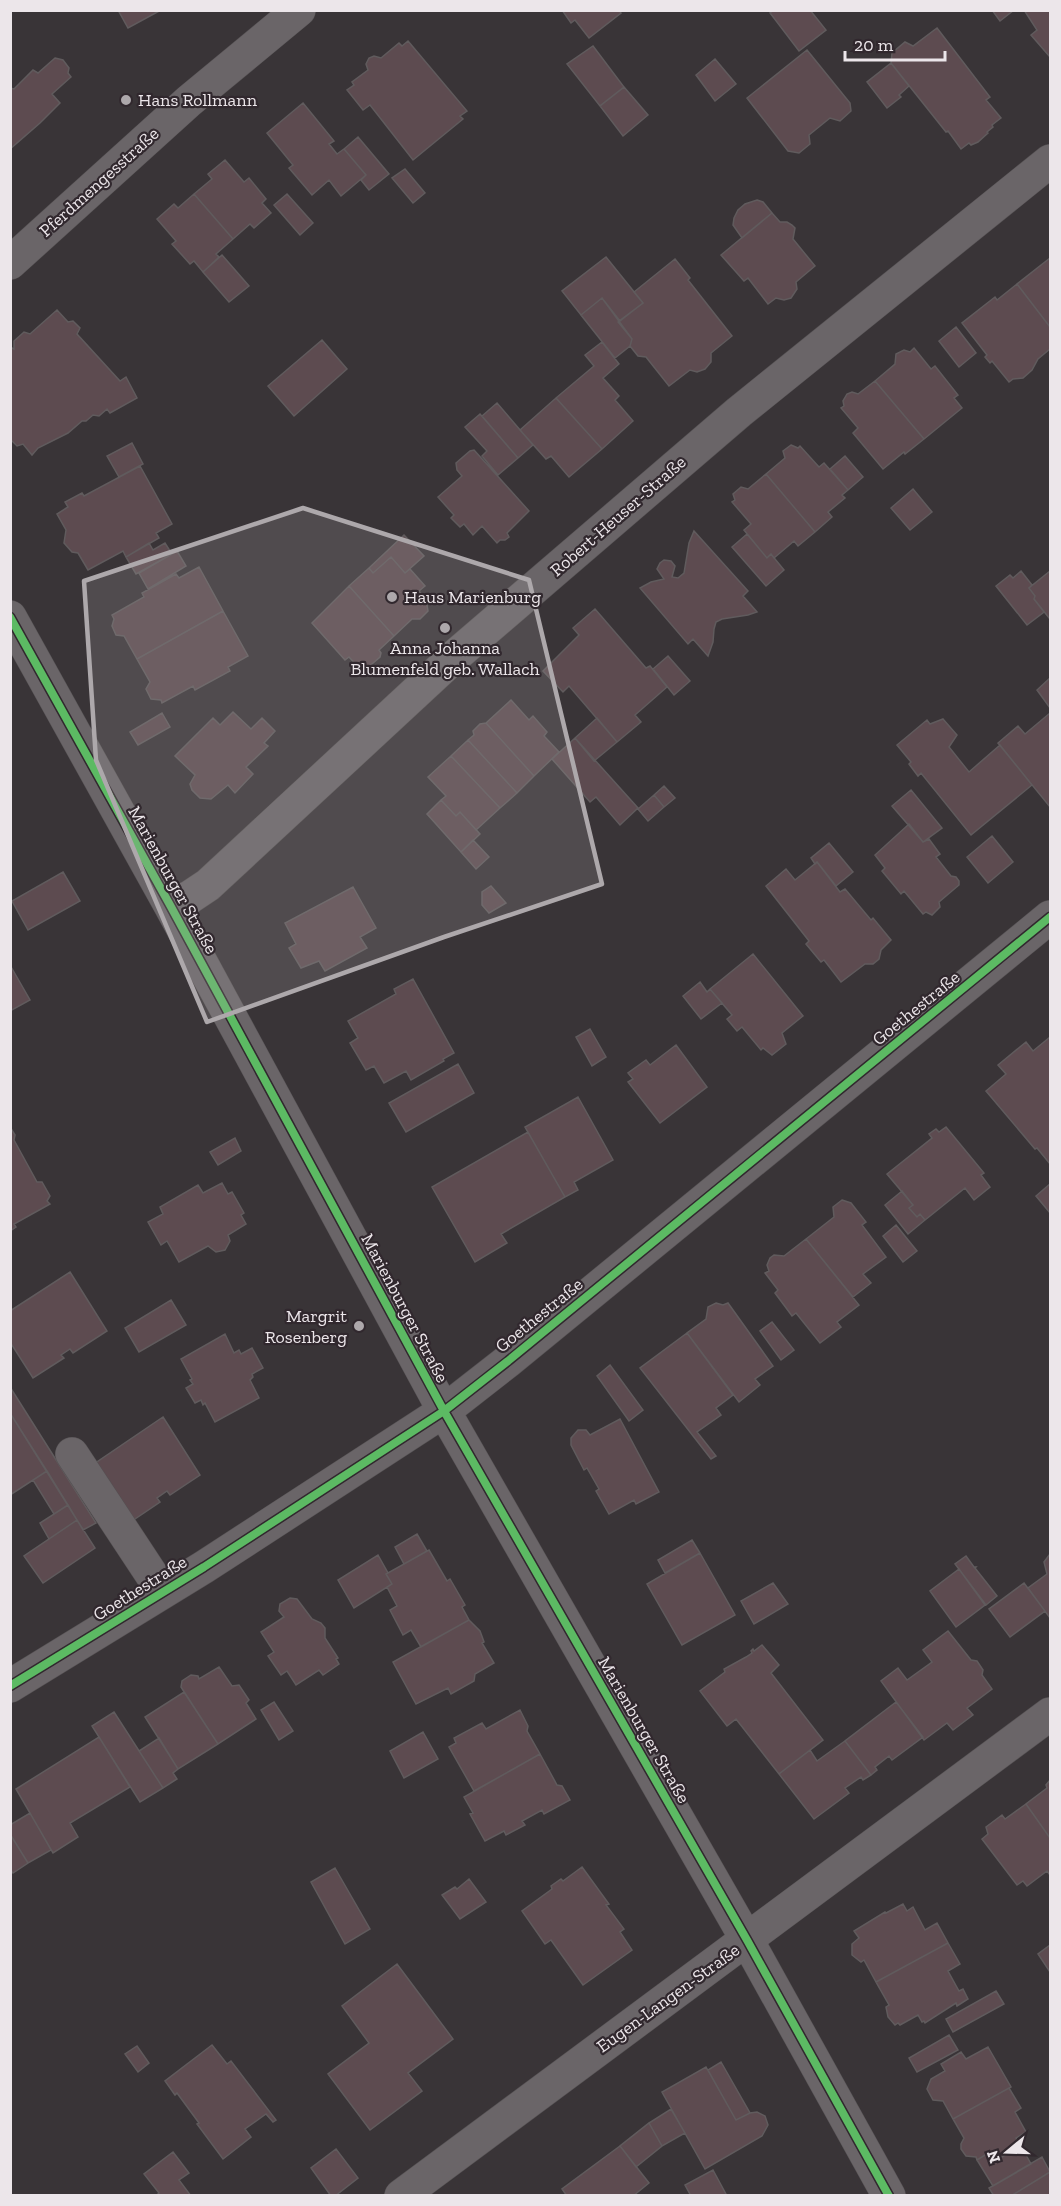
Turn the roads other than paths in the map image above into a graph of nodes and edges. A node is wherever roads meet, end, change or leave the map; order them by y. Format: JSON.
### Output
{"nodes":[{"id":1,"x":299,"y":10,"type":"edge"},
{"id":2,"x":1050,"y":161,"type":"edge"},
{"id":3,"x":10,"y":262,"type":"edge"},
{"id":4,"x":10,"y":617,"type":"edge"},
{"id":5,"x":170,"y":905,"type":"junction"},
{"id":6,"x":1050,"y":917,"type":"edge"},
{"id":7,"x":444,"y":1411,"type":"junction"},
{"id":8,"x":72,"y":1454,"type":"dead end"},
{"id":9,"x":163,"y":1592,"type":"junction"},
{"id":10,"x":10,"y":1686,"type":"edge"},
{"id":11,"x":1050,"y":1714,"type":"edge"},
{"id":12,"x":747,"y":1940,"type":"junction"},
{"id":13,"x":400,"y":2196,"type":"edge"},
{"id":14,"x":889,"y":2196,"type":"edge"}],
"edges":[{"from":1,"to":3,"type":"street","name":"Pferdmengesstraße"},
{"from":2,"to":5,"type":"street","name":"Robert-Heuser-Straße"},
{"from":4,"to":5,"type":"street","name":"Marienburger Straße"},
{"from":5,"to":7,"type":"street","name":"Marienburger Straße"},
{"from":6,"to":7,"type":"street","name":"Goethestraße"},
{"from":7,"to":9,"type":"street","name":"Goethestraße"},
{"from":7,"to":12,"type":"street","name":"Marienburger Straße"},
{"from":8,"to":9,"type":"street"},
{"from":9,"to":10,"type":"street","name":"Goethestraße"},
{"from":11,"to":12,"type":"street","name":"Eugen-Langen-Straße"},
{"from":12,"to":13,"type":"street","name":"Eugen-Langen-Straße"},
{"from":12,"to":14,"type":"street","name":"Marienburger Straße"}]}
